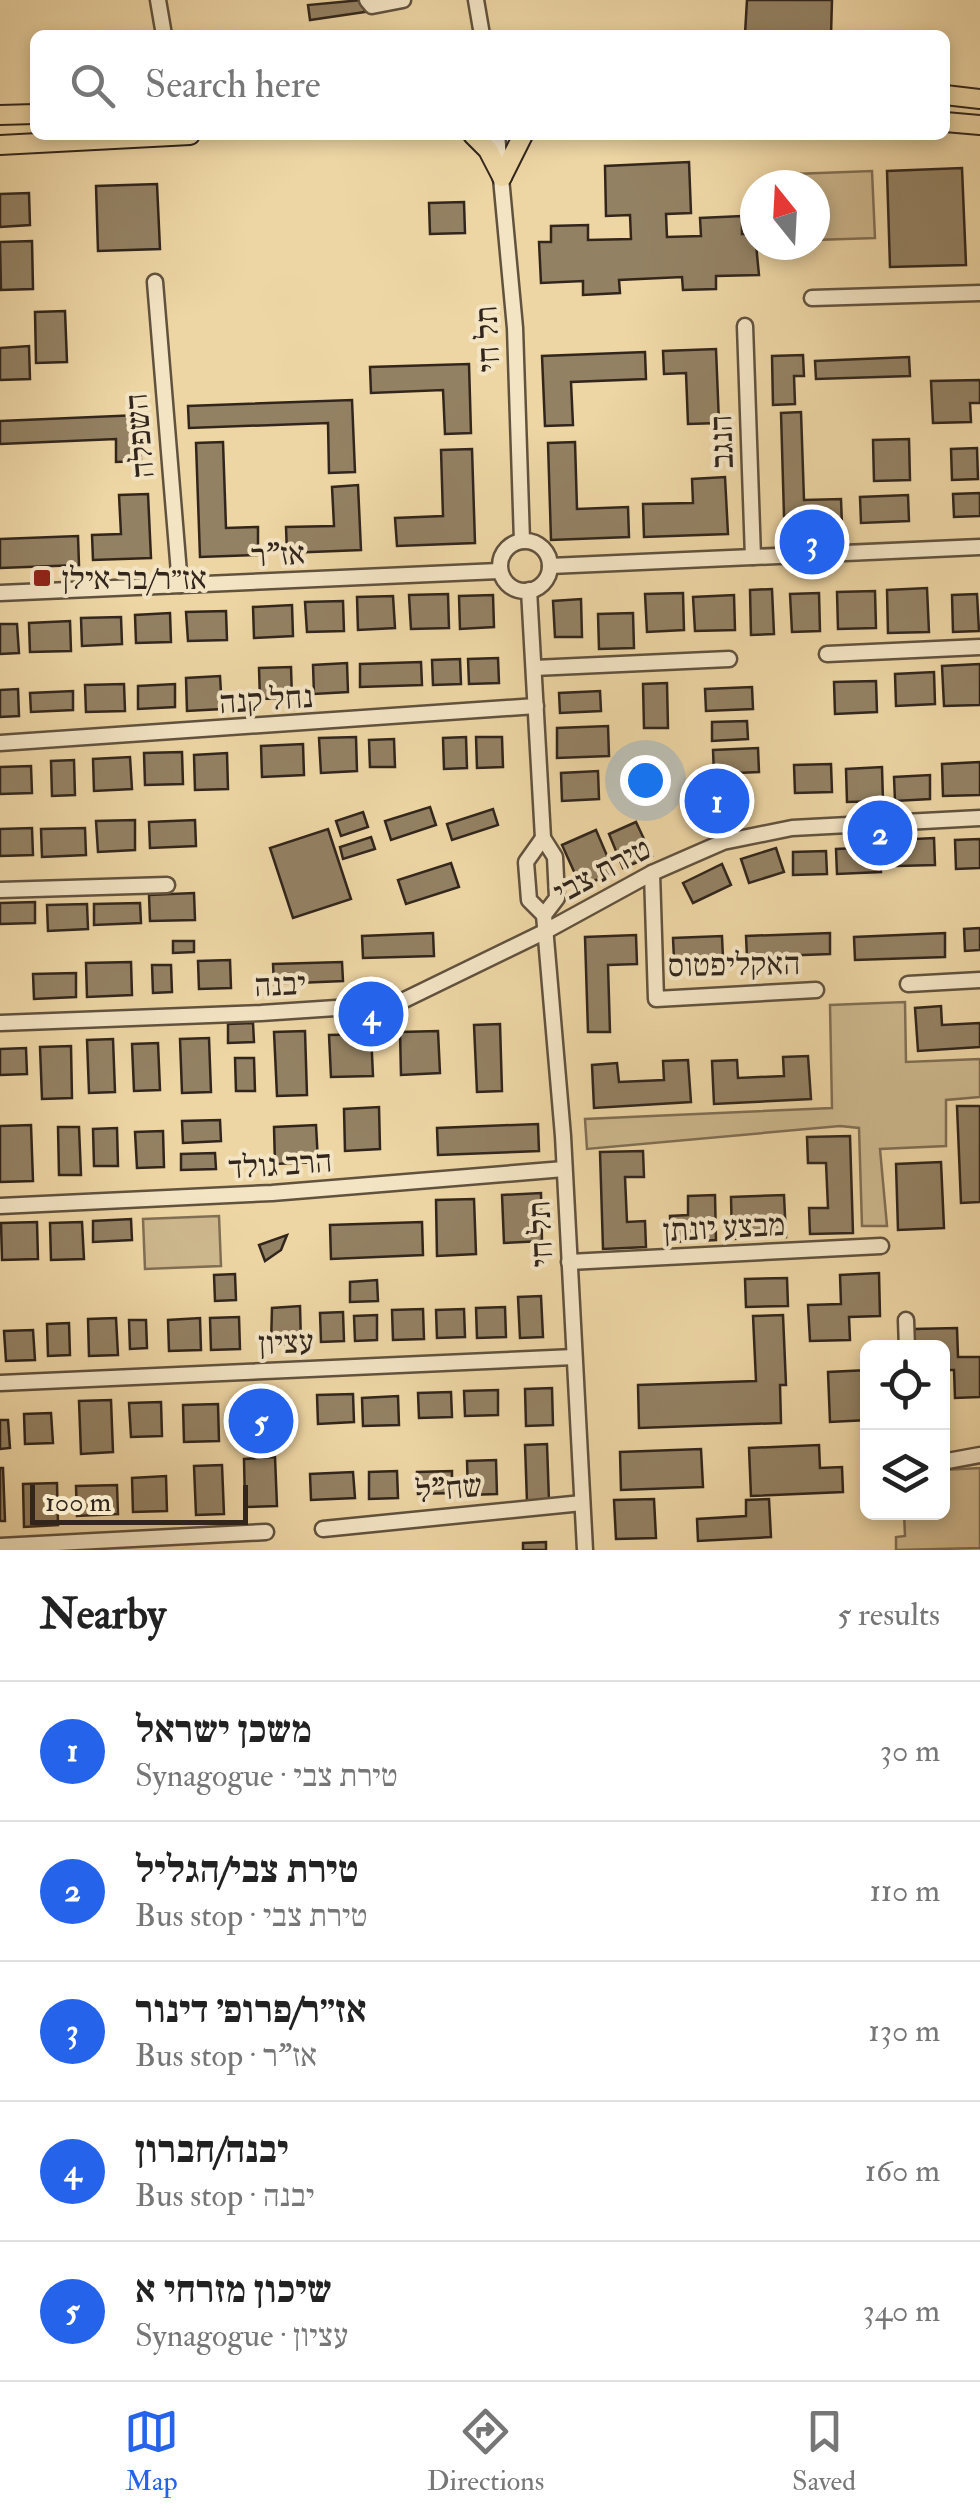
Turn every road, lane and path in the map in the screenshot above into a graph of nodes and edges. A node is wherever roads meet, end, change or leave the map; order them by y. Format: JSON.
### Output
{"nodes":[{"id":1,"x":158,"y":0,"type":"edge"},
{"id":2,"x":367,"y":0,"type":"edge"},
{"id":3,"x":403,"y":0,"type":"edge"},
{"id":4,"x":476,"y":0,"type":"edge"},
{"id":5,"x":163,"y":30,"type":"edge"},
{"id":6,"x":481,"y":30,"type":"edge"},
{"id":7,"x":950,"y":96,"type":"edge"},
{"id":8,"x":980,"y":99,"type":"edge"},
{"id":9,"x":30,"y":114,"type":"edge"},
{"id":10,"x":0,"y":116,"type":"edge"},
{"id":11,"x":950,"y":122,"type":"edge"},
{"id":12,"x":980,"y":125,"type":"edge"},
{"id":13,"x":95,"y":140,"type":"edge"},
{"id":14,"x":478,"y":140,"type":"edge"},
{"id":15,"x":498,"y":140,"type":"edge"},
{"id":16,"x":521,"y":140,"type":"edge"},
{"id":17,"x":0,"y":145,"type":"edge"},
{"id":18,"x":502,"y":177,"type":"junction"},
{"id":19,"x":154,"y":282,"type":"dead end"},
{"id":20,"x":980,"y":293,"type":"edge"},
{"id":21,"x":812,"y":298,"type":"dead end"},
{"id":22,"x":745,"y":326,"type":"dead end"},
{"id":23,"x":522,"y":541,"type":"junction"},
{"id":24,"x":980,"y":547,"type":"edge"},
{"id":25,"x":753,"y":557,"type":"junction"},
{"id":26,"x":550,"y":566,"type":"junction"},
{"id":27,"x":500,"y":571,"type":"junction"},
{"id":28,"x":180,"y":586,"type":"junction"},
{"id":29,"x":529,"y":590,"type":"junction"},
{"id":30,"x":0,"y":594,"type":"edge"},
{"id":31,"x":980,"y":646,"type":"edge"},
{"id":32,"x":828,"y":654,"type":"dead end"},
{"id":33,"x":728,"y":659,"type":"dead end"},
{"id":34,"x":534,"y":668,"type":"junction"},
{"id":35,"x":536,"y":706,"type":"junction"},
{"id":36,"x":0,"y":744,"type":"edge"},
{"id":37,"x":980,"y":818,"type":"edge"},
{"id":38,"x":542,"y":838,"type":"junction"},
{"id":39,"x":652,"y":872,"type":"junction"},
{"id":40,"x":167,"y":885,"type":"dead end"},
{"id":41,"x":0,"y":890,"type":"edge"},
{"id":42,"x":544,"y":915,"type":"junction"},
{"id":43,"x":546,"y":932,"type":"junction"},
{"id":44,"x":980,"y":980,"type":"edge"},
{"id":45,"x":908,"y":984,"type":"dead end"},
{"id":46,"x":816,"y":990,"type":"dead end"},
{"id":47,"x":0,"y":1023,"type":"edge"},
{"id":48,"x":564,"y":1169,"type":"junction"},
{"id":49,"x":0,"y":1206,"type":"edge"},
{"id":50,"x":882,"y":1246,"type":"dead end"},
{"id":51,"x":569,"y":1262,"type":"junction"},
{"id":52,"x":906,"y":1320,"type":"dead end"},
{"id":53,"x":907,"y":1340,"type":"edge"},
{"id":54,"x":574,"y":1357,"type":"junction"},
{"id":55,"x":0,"y":1382,"type":"edge"},
{"id":56,"x":980,"y":1456,"type":"edge"},
{"id":57,"x":950,"y":1461,"type":"edge"},
{"id":58,"x":582,"y":1503,"type":"junction"},
{"id":59,"x":322,"y":1529,"type":"dead end"},
{"id":60,"x":266,"y":1532,"type":"dead end"},
{"id":61,"x":0,"y":1546,"type":"edge"},
{"id":62,"x":585,"y":1550,"type":"edge"}],
"edges":[{"from":1,"to":5,"type":"street"},
{"from":2,"to":3,"type":"street"},
{"from":4,"to":6,"type":"street"},
{"from":7,"to":8,"type":"main road"},
{"from":9,"to":10,"type":"main road"},
{"from":11,"to":12,"type":"main road"},
{"from":13,"to":17,"type":"main road"},
{"from":14,"to":18,"type":"main road"},
{"from":15,"to":18,"type":"street","name":"תל חי"},
{"from":16,"to":18,"type":"main road"},
{"from":18,"to":23,"type":"street","name":"תל חי"},
{"from":19,"to":28,"type":"street","name":"השפלה"},
{"from":20,"to":21,"type":"street"},
{"from":22,"to":25,"type":"street","name":"הנגב"},
{"from":23,"to":26,"type":"street"},
{"from":23,"to":27,"type":"street"},
{"from":24,"to":25,"type":"street"},
{"from":25,"to":26,"type":"street"},
{"from":26,"to":29,"type":"street"},
{"from":27,"to":28,"type":"street","name":"אז\"ר"},
{"from":27,"to":29,"type":"street"},
{"from":28,"to":30,"type":"street","name":"אז\"ר"},
{"from":29,"to":34,"type":"street","name":"תל חי"},
{"from":31,"to":32,"type":"street"},
{"from":33,"to":34,"type":"street"},
{"from":34,"to":35,"type":"street","name":"תל חי"},
{"from":35,"to":36,"type":"street","name":"נחל קנה"},
{"from":35,"to":38,"type":"street","name":"תל חי"},
{"from":37,"to":39,"type":"street","name":"טירת צבי"},
{"from":38,"to":42,"type":"street","name":"תל חי"},
{"from":38,"to":42,"type":"street","name":"תל חי"},
{"from":39,"to":43,"type":"street","name":"טירת צבי"},
{"from":39,"to":46,"type":"street","name":"האקליפטוס"},
{"from":40,"to":41,"type":"street"},
{"from":42,"to":43,"type":"street","name":"תל חי"},
{"from":43,"to":47,"type":"street","name":"יבנה"},
{"from":43,"to":48,"type":"street","name":"תל חי"},
{"from":44,"to":45,"type":"street"},
{"from":48,"to":49,"type":"street","name":"הרב גולד"},
{"from":48,"to":51,"type":"street","name":"תל חי"},
{"from":50,"to":51,"type":"street","name":"מבצע יונתן"},
{"from":51,"to":54,"type":"street","name":"תל חי"},
{"from":52,"to":53,"type":"street"},
{"from":54,"to":55,"type":"street","name":"עציון"},
{"from":54,"to":58,"type":"street","name":"תל חי"},
{"from":56,"to":57,"type":"street"},
{"from":58,"to":59,"type":"street","name":"שח\"ל"},
{"from":58,"to":62,"type":"street","name":"תל חי"},
{"from":60,"to":61,"type":"street"}]}
